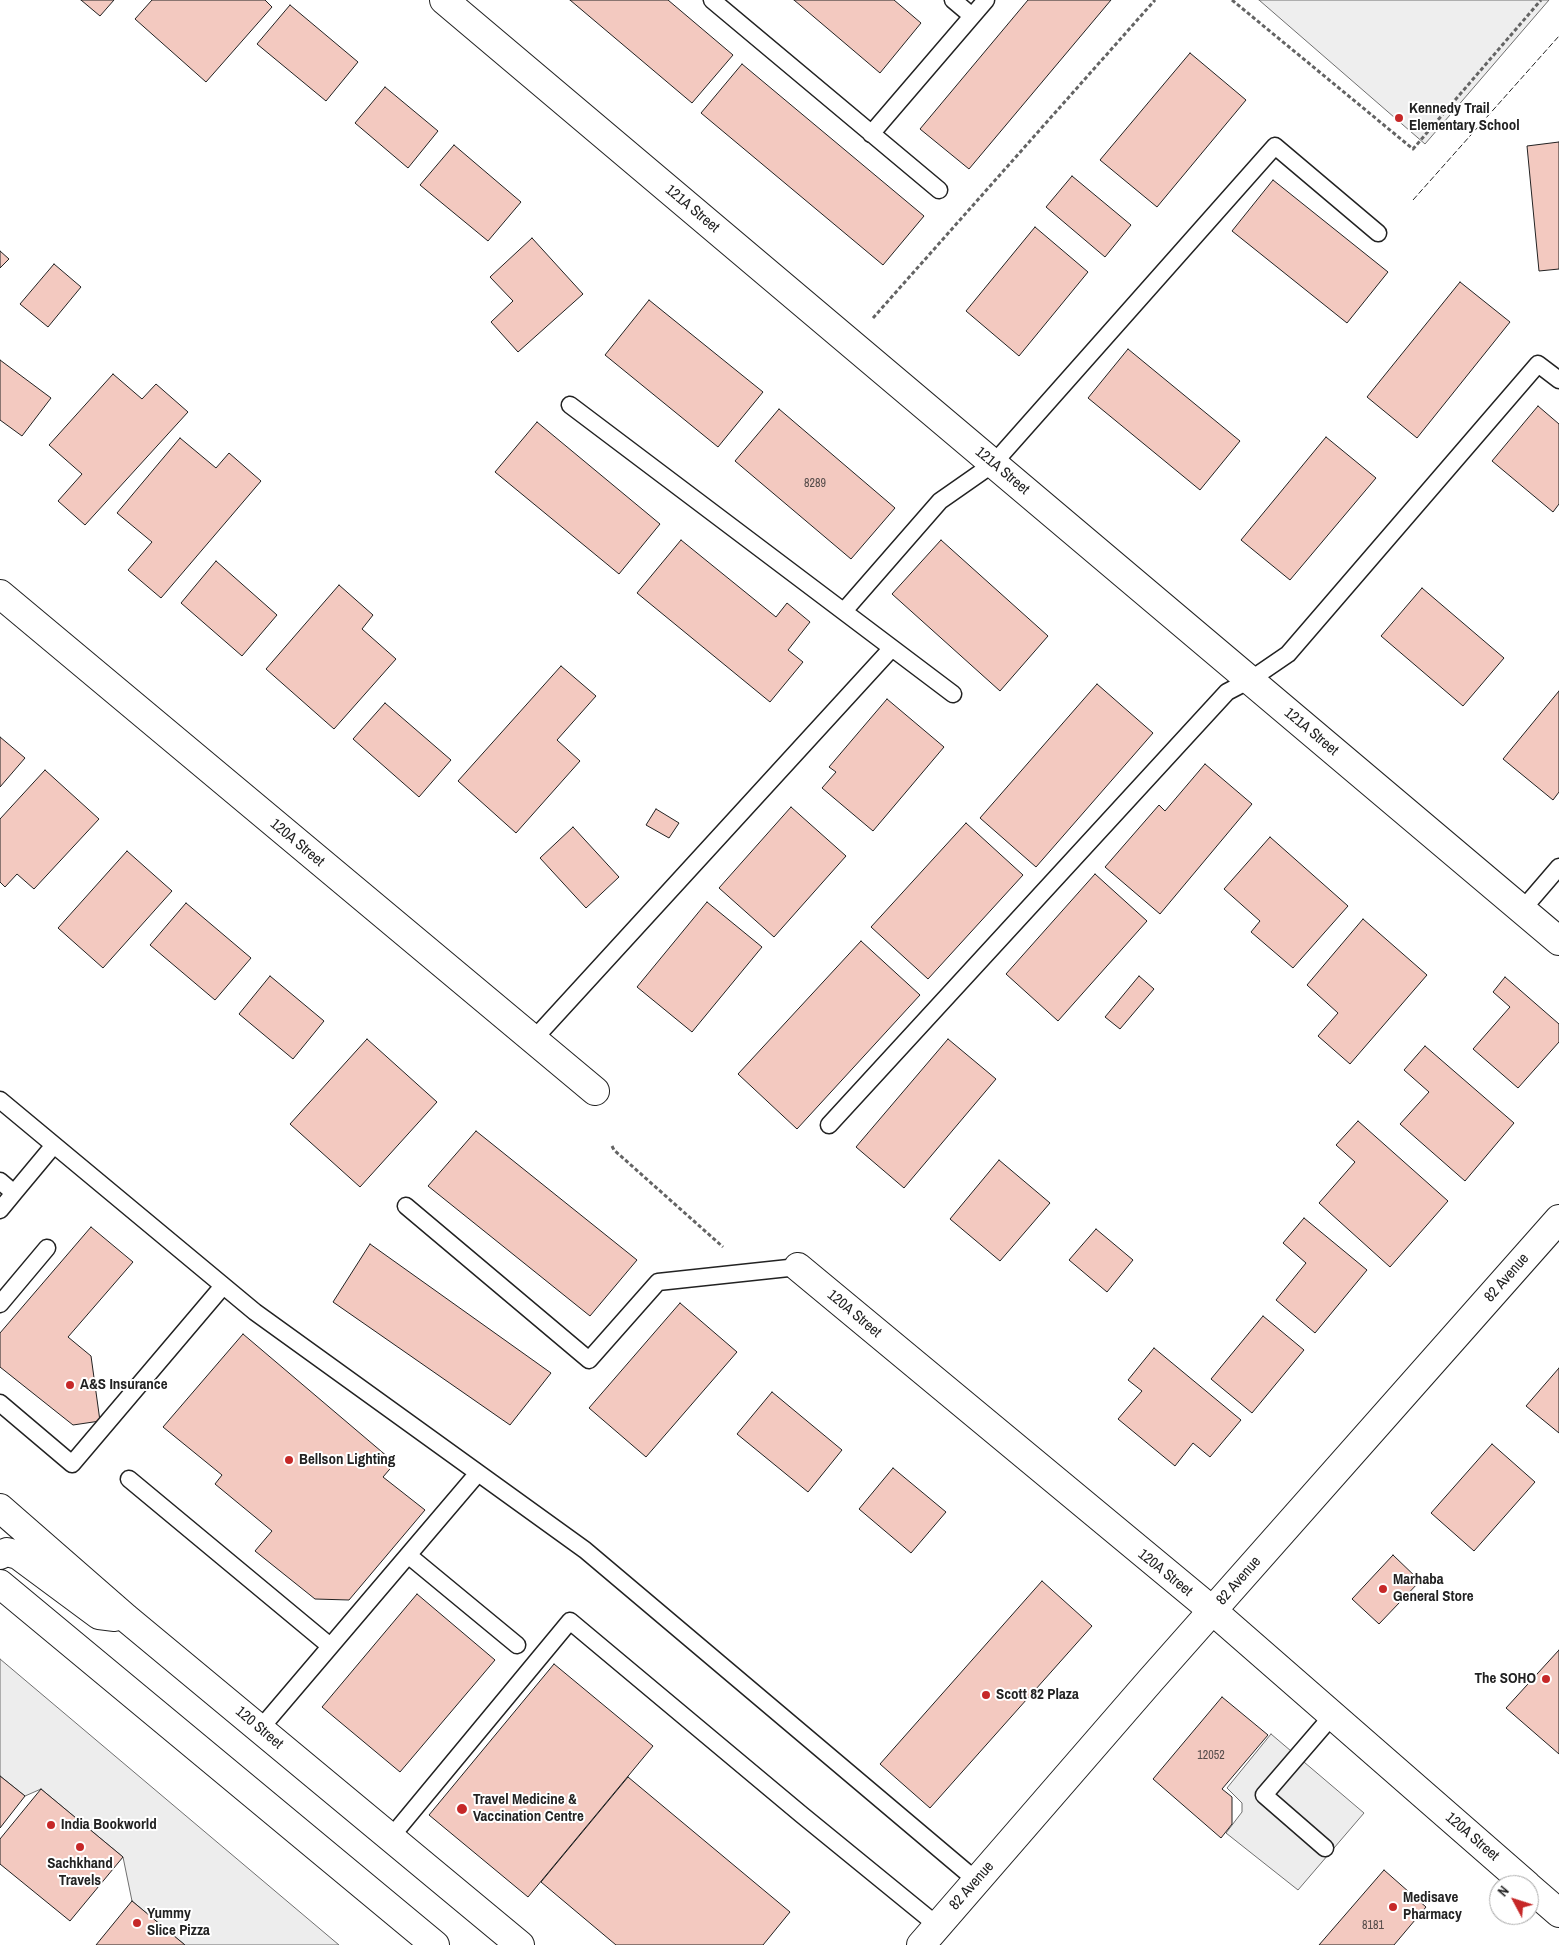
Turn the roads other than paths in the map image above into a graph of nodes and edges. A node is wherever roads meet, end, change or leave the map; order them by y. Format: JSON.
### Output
{"nodes":[{"id":1,"x":444,"y":0,"type":"edge"},
{"id":2,"x":712,"y":0,"type":"edge"},
{"id":3,"x":952,"y":0,"type":"edge"},
{"id":4,"x":986,"y":0,"type":"edge"},
{"id":5,"x":972,"y":16,"type":"junction"},
{"id":6,"x":871,"y":134,"type":"junction"},
{"id":7,"x":939,"y":190,"type":"dead end"},
{"id":8,"x":1378,"y":232,"type":"dead end"},
{"id":9,"x":1559,"y":380,"type":"edge"},
{"id":10,"x":570,"y":405,"type":"dead end"},
{"id":11,"x":993,"y":464,"type":"junction"},
{"id":12,"x":0,"y":594,"type":"edge"},
{"id":13,"x":844,"y":611,"type":"junction"},
{"id":14,"x":892,"y":648,"type":"junction"},
{"id":15,"x":1250,"y":680,"type":"junction"},
{"id":16,"x":953,"y":694,"type":"dead end"},
{"id":17,"x":1559,"y":867,"type":"edge"},
{"id":18,"x":1522,"y":910,"type":"junction"},
{"id":19,"x":1559,"y":941,"type":"edge"},
{"id":20,"x":533,"y":1040,"type":"junction"},
{"id":21,"x":594,"y":1091,"type":"dead end"},
{"id":22,"x":0,"y":1100,"type":"edge"},
{"id":23,"x":830,"y":1125,"type":"dead end"},
{"id":24,"x":54,"y":1145,"type":"junction"},
{"id":25,"x":0,"y":1182,"type":"edge"},
{"id":26,"x":14,"y":1193,"type":"junction"},
{"id":27,"x":406,"y":1206,"type":"dead end"},
{"id":28,"x":0,"y":1210,"type":"edge"},
{"id":29,"x":1559,"y":1219,"type":"edge"},
{"id":30,"x":47,"y":1248,"type":"dead end"},
{"id":31,"x":798,"y":1267,"type":"joint"},
{"id":32,"x":223,"y":1286,"type":"junction"},
{"id":33,"x":0,"y":1304,"type":"edge"},
{"id":34,"x":0,"y":1403,"type":"edge"},
{"id":35,"x":478,"y":1473,"type":"junction"},
{"id":36,"x":129,"y":1480,"type":"dead end"},
{"id":37,"x":0,"y":1508,"type":"edge"},
{"id":38,"x":0,"y":1555,"type":"edge"},
{"id":39,"x":408,"y":1555,"type":"junction"},
{"id":40,"x":0,"y":1584,"type":"edge"},
{"id":41,"x":1213,"y":1611,"type":"junction"},
{"id":42,"x":126,"y":1618,"type":"junction"},
{"id":43,"x":517,"y":1645,"type":"dead end"},
{"id":44,"x":330,"y":1646,"type":"junction"},
{"id":45,"x":1332,"y":1716,"type":"junction"},
{"id":46,"x":260,"y":1729,"type":"junction"},
{"id":47,"x":391,"y":1837,"type":"junction"},
{"id":48,"x":1325,"y":1848,"type":"dead end"},
{"id":49,"x":1515,"y":1875,"type":"edge"},
{"id":50,"x":977,"y":1881,"type":"junction"},
{"id":51,"x":1539,"y":1896,"type":"edge"},
{"id":52,"x":1559,"y":1913,"type":"edge"},
{"id":53,"x":929,"y":1935,"type":"edge"},
{"id":54,"x":435,"y":1945,"type":"edge"},
{"id":55,"x":520,"y":1945,"type":"edge"}],
"edges":[{"from":1,"to":11,"type":"street","name":"121A Street"},
{"from":2,"to":6,"type":"lane"},
{"from":3,"to":5,"type":"lane"},
{"from":4,"to":5,"type":"lane"},
{"from":5,"to":6,"type":"lane"},
{"from":6,"to":7,"type":"lane"},
{"from":8,"to":11,"type":"lane"},
{"from":9,"to":15,"type":"lane"},
{"from":10,"to":13,"type":"lane"},
{"from":11,"to":13,"type":"lane"},
{"from":11,"to":15,"type":"street","name":"121A Street"},
{"from":12,"to":20,"type":"street","name":"120A Street"},
{"from":13,"to":14,"type":"lane"},
{"from":14,"to":16,"type":"lane"},
{"from":14,"to":20,"type":"lane"},
{"from":15,"to":18,"type":"street","name":"121A Street"},
{"from":15,"to":23,"type":"lane"},
{"from":17,"to":18,"type":"lane"},
{"from":18,"to":19,"type":"street","name":"121A Street"},
{"from":20,"to":21,"type":"street","name":"120A Street"},
{"from":22,"to":24,"type":"lane"},
{"from":24,"to":26,"type":"lane"},
{"from":24,"to":32,"type":"lane"},
{"from":25,"to":26,"type":"lane"},
{"from":26,"to":28,"type":"lane"},
{"from":27,"to":31,"type":"lane"},
{"from":29,"to":41,"type":"street","name":"82 Avenue"},
{"from":30,"to":33,"type":"lane"},
{"from":31,"to":41,"type":"street","name":"120A Street"},
{"from":32,"to":34,"type":"lane"},
{"from":32,"to":35,"type":"lane"},
{"from":35,"to":39,"type":"lane"},
{"from":35,"to":50,"type":"lane"},
{"from":36,"to":44,"type":"lane"},
{"from":37,"to":42,"type":"street","name":"120 Street"},
{"from":38,"to":42,"type":"street"},
{"from":39,"to":43,"type":"lane"},
{"from":39,"to":44,"type":"lane"},
{"from":40,"to":54,"type":"street"},
{"from":41,"to":45,"type":"street","name":"120A Street"},
{"from":41,"to":50,"type":"street","name":"82 Avenue"},
{"from":42,"to":46,"type":"street","name":"120 Street"},
{"from":44,"to":46,"type":"lane"},
{"from":45,"to":48,"type":"lane"},
{"from":45,"to":49,"type":"street","name":"120A Street"},
{"from":46,"to":47,"type":"street","name":"120 Street"},
{"from":47,"to":53,"type":"lane"},
{"from":47,"to":55,"type":"street","name":"120 Street"},
{"from":50,"to":53,"type":"street","name":"82 Avenue"},
{"from":51,"to":52,"type":"street","name":"120A Street"}]}
